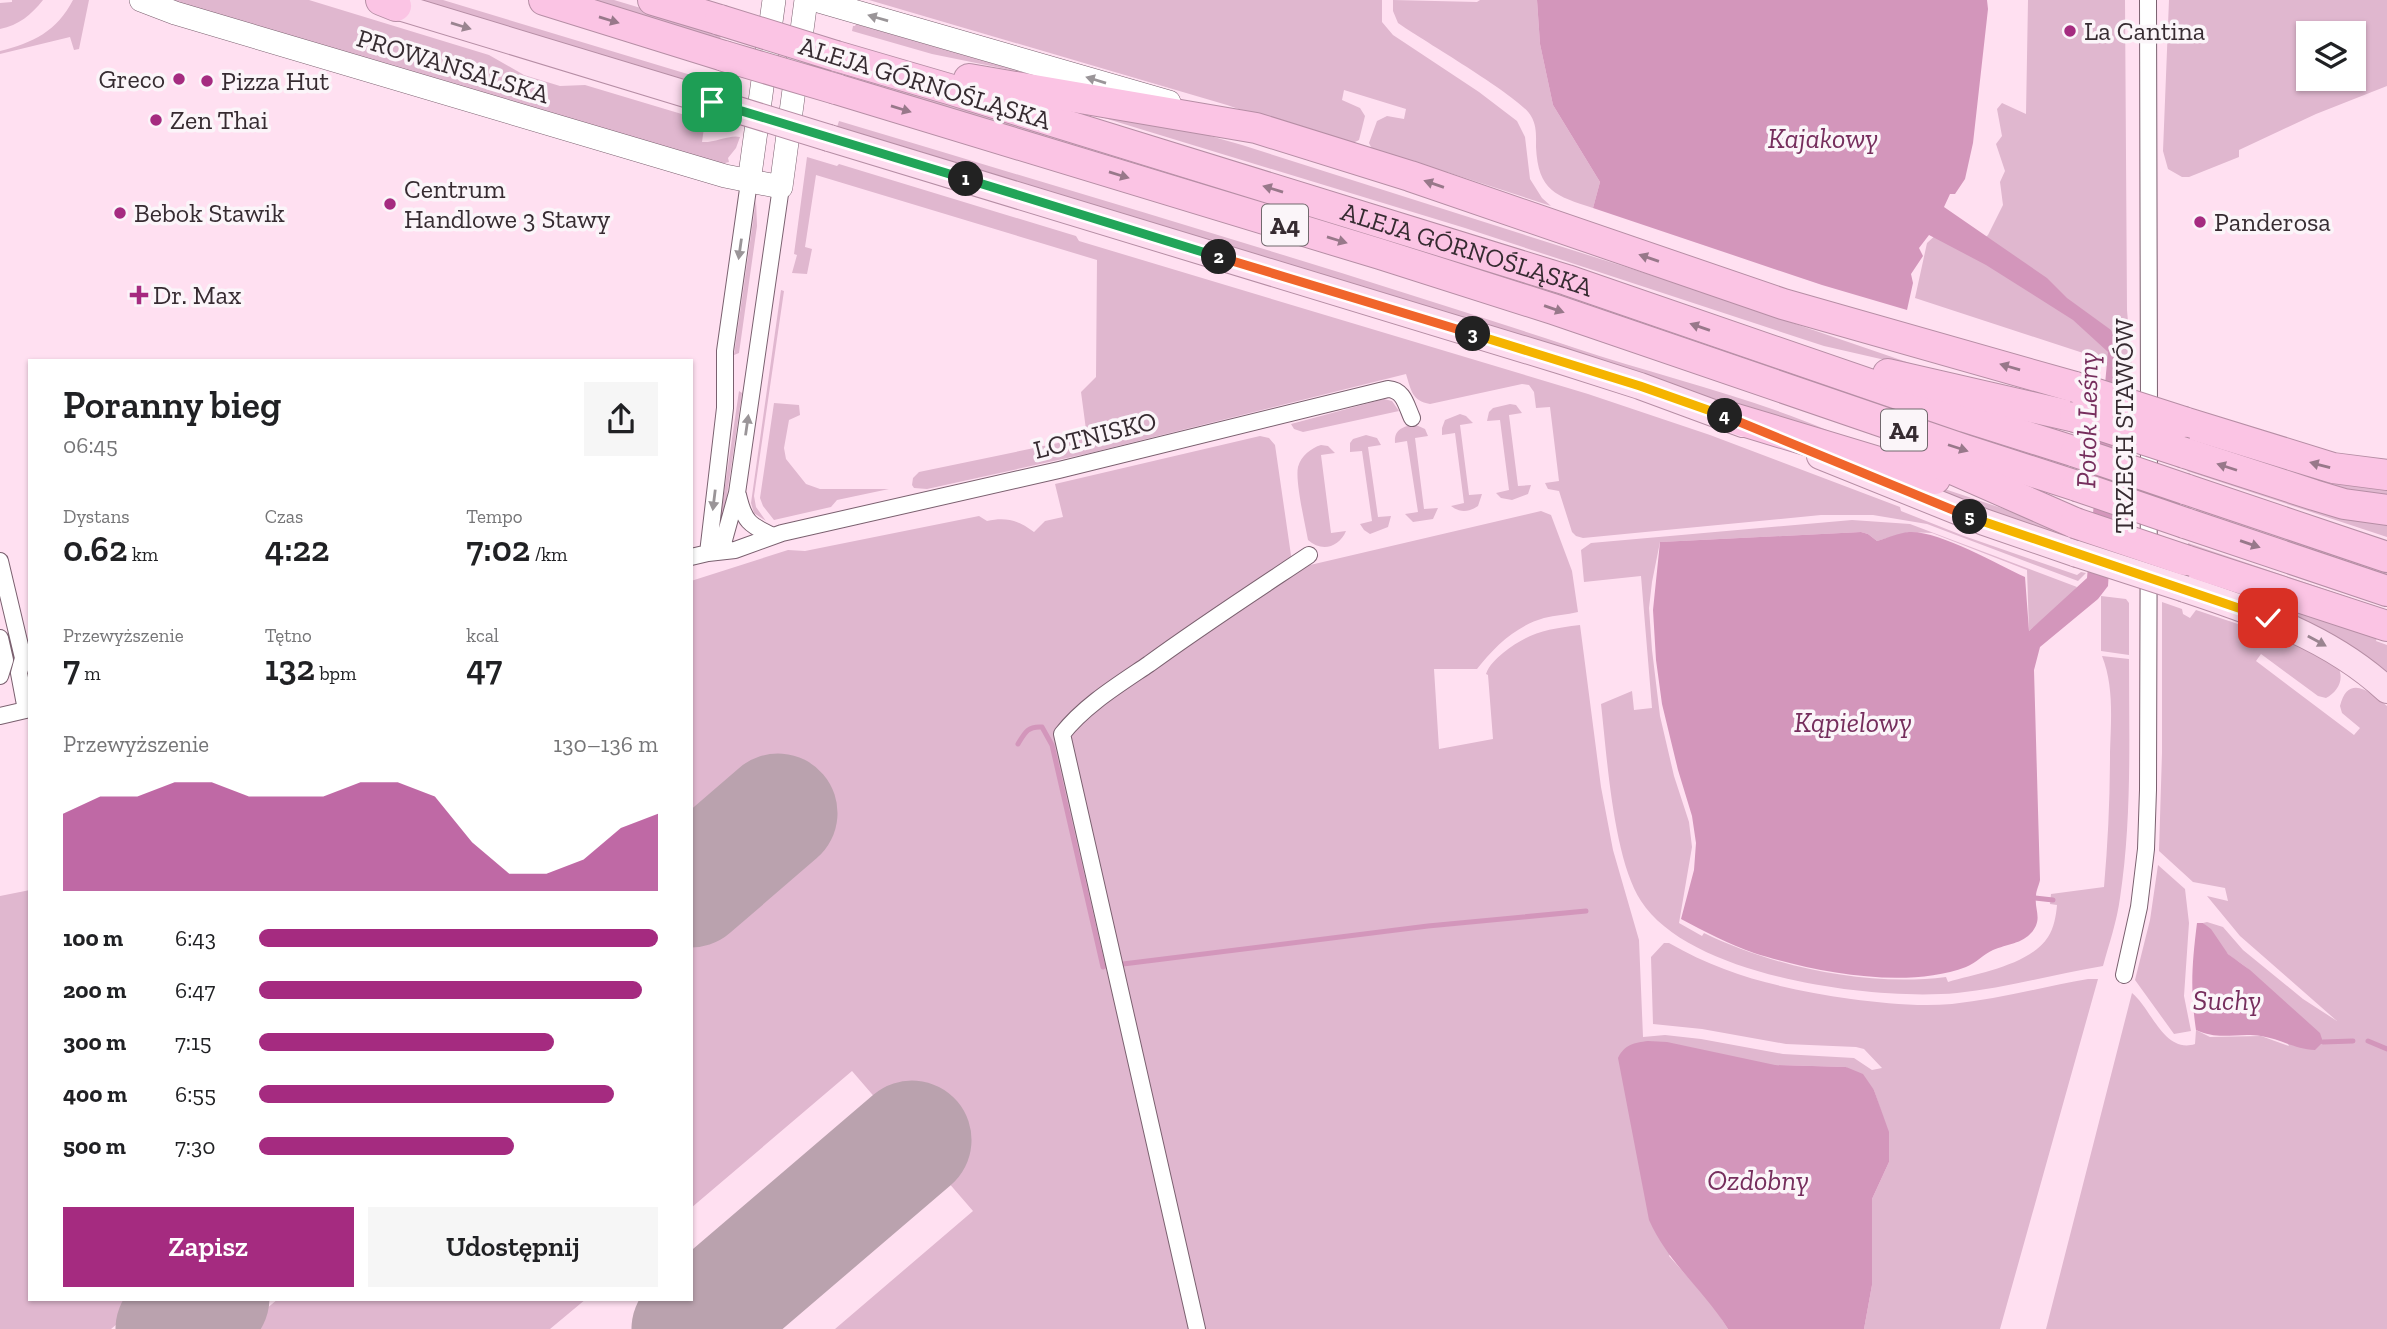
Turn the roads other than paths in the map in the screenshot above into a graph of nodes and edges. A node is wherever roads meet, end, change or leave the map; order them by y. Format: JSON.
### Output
{"nodes":[{"id":1,"x":544,"y":0,"type":"edge"},
{"id":2,"x":653,"y":0,"type":"edge"},
{"id":3,"x":774,"y":0,"type":"edge"},
{"id":4,"x":806,"y":0,"type":"edge"},
{"id":5,"x":815,"y":0,"type":"edge"},
{"id":6,"x":2148,"y":0,"type":"edge"},
{"id":7,"x":147,"y":1,"type":"edge"},
{"id":8,"x":383,"y":2,"type":"edge"},
{"id":9,"x":836,"y":56,"type":"junction"},
{"id":10,"x":1256,"y":128,"type":"junction"},
{"id":11,"x":749,"y":181,"type":"junction"},
{"id":12,"x":781,"y":187,"type":"junction"},
{"id":13,"x":1783,"y":304,"type":"junction"},
{"id":14,"x":1764,"y":349,"type":"junction"},
{"id":15,"x":1731,"y":371,"type":"junction"},
{"id":16,"x":1723,"y":415,"type":"junction"},
{"id":17,"x":2075,"y":417,"type":"junction"},
{"id":18,"x":1412,"y":418,"type":"dead end"},
{"id":19,"x":2387,"y":475,"type":"edge"},
{"id":20,"x":737,"y":493,"type":"junction"},
{"id":21,"x":2387,"y":510,"type":"edge"},
{"id":22,"x":2075,"y":523,"type":"junction"},
{"id":23,"x":773,"y":536,"type":"junction"},
{"id":24,"x":708,"y":552,"type":"junction"},
{"id":25,"x":1308,"y":555,"type":"dead end"},
{"id":26,"x":693,"y":556,"type":"edge"},
{"id":27,"x":2387,"y":557,"type":"edge"},
{"id":28,"x":0,"y":561,"type":"edge"},
{"id":29,"x":2185,"y":574,"type":"junction"},
{"id":30,"x":2387,"y":591,"type":"edge"},
{"id":31,"x":2387,"y":626,"type":"edge"},
{"id":32,"x":0,"y":638,"type":"edge"},
{"id":33,"x":5,"y":660,"type":"junction"},
{"id":34,"x":24,"y":665,"type":"edge"},
{"id":35,"x":0,"y":676,"type":"edge"},
{"id":36,"x":2387,"y":690,"type":"edge"},
{"id":37,"x":28,"y":710,"type":"edge"},
{"id":38,"x":0,"y":716,"type":"edge"},
{"id":39,"x":2124,"y":975,"type":"dead end"},
{"id":40,"x":1197,"y":1329,"type":"edge"}],
"edges":[{"from":1,"to":15,"type":"highway","number":"A4","one_way":true,"bridge":true},
{"from":2,"to":9,"type":"highway","name":"ALEJA GÓRNOŚLĄSKA","number":"A4","bridge":true},
{"from":3,"to":11,"type":"street"},
{"from":4,"to":12,"type":"street"},
{"from":10,"to":5,"type":"street","one_way":true},
{"from":6,"to":39,"type":"street","name":"TRZECH STAWÓW"},
{"from":7,"to":11,"type":"street","name":"PROWANSALSKA"},
{"from":8,"to":16,"type":"main road","one_way":true,"bridge":true},
{"from":9,"to":10,"type":"highway"},
{"from":14,"to":9,"type":"highway","name":"ALEJA GÓRNOŚLĄSKA","number":"A4","one_way":true},
{"from":13,"to":10,"type":"highway","one_way":true},
{"from":11,"to":12,"type":"street","name":"PROWANSALSKA"},
{"from":11,"to":24,"type":"street","one_way":true},
{"from":20,"to":12,"type":"street","one_way":true},
{"from":13,"to":17,"type":"highway"},
{"from":19,"to":13,"type":"highway","one_way":true,"bridge":true},
{"from":14,"to":17,"type":"highway"},
{"from":14,"to":27,"type":"highway","name":"ALEJA GÓRNOŚLĄSKA","number":"A4","bridge":true},
{"from":15,"to":22,"type":"highway"},
{"from":15,"to":30,"type":"highway","number":"A4","one_way":true,"bridge":true},
{"from":16,"to":22,"type":"highway"},
{"from":16,"to":29,"type":"main road","bridge":true},
{"from":21,"to":17,"type":"highway","one_way":true,"bridge":true},
{"from":18,"to":23,"type":"street","name":"LOTNISKO"},
{"from":20,"to":23,"type":"street"},
{"from":20,"to":24,"type":"street"},
{"from":22,"to":29,"type":"highway","bridge":true},
{"from":23,"to":24,"type":"street","name":"LOTNISKO"},
{"from":24,"to":26,"type":"street","name":"LOTNISKO"},
{"from":25,"to":40,"type":"street"},
{"from":28,"to":34,"type":"street"},
{"from":29,"to":31,"type":"highway"},
{"from":29,"to":36,"type":"main road","one_way":true},
{"from":32,"to":33,"type":"street"},
{"from":33,"to":34,"type":"street"},
{"from":33,"to":35,"type":"street"},
{"from":34,"to":37,"type":"street"},
{"from":37,"to":38,"type":"street"}]}
